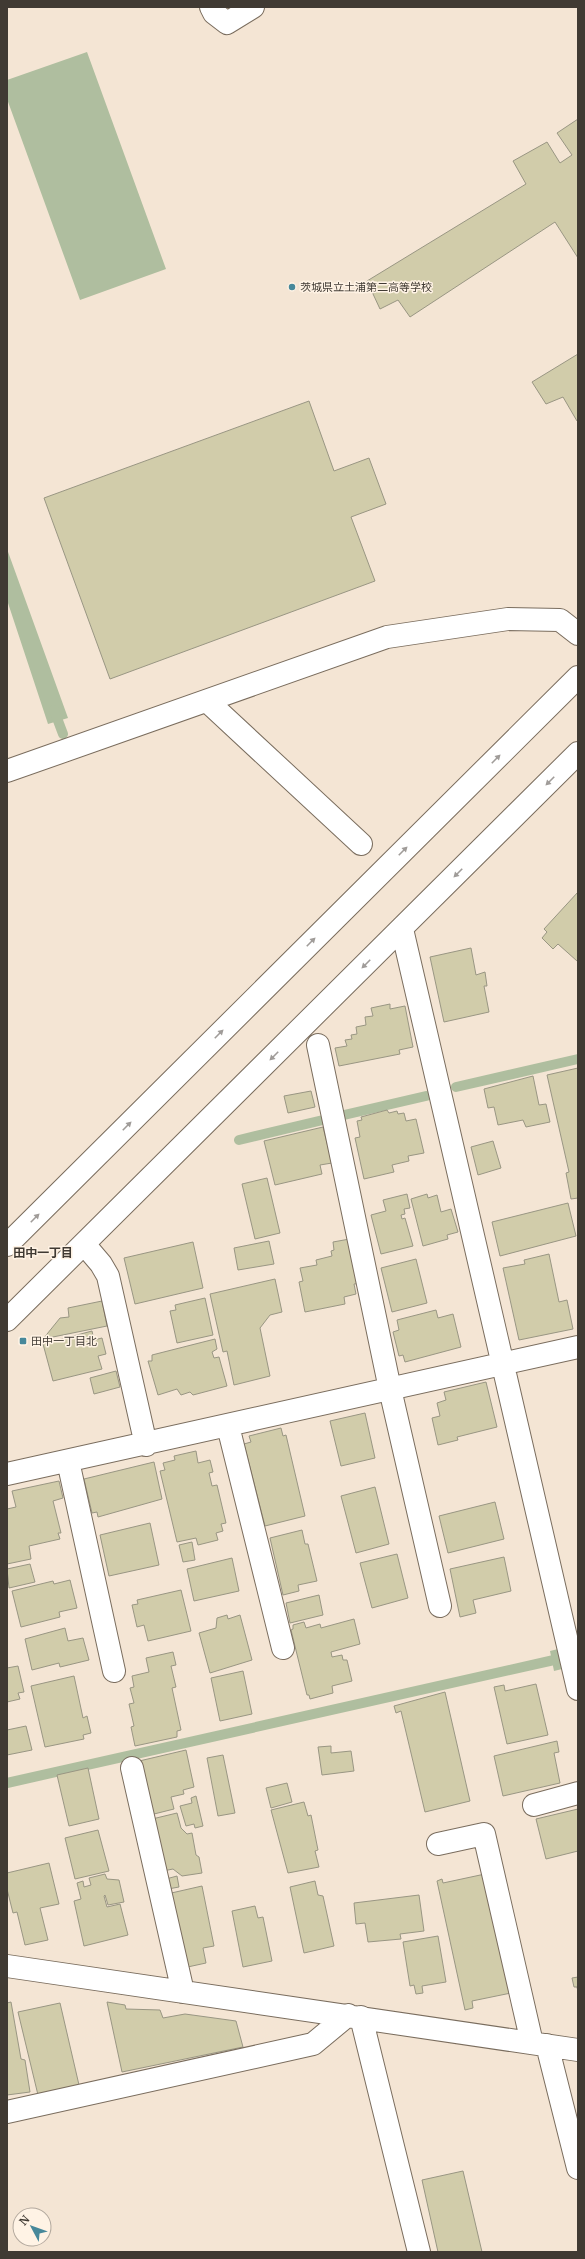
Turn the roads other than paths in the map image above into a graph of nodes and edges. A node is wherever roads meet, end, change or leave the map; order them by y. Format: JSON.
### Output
{"nodes":[{"id":1,"x":211,"y":7,"type":"edge"},
{"id":2,"x":253,"y":7,"type":"edge"},
{"id":3,"x":578,"y":634,"type":"edge"},
{"id":4,"x":578,"y":677,"type":"edge"},
{"id":5,"x":207,"y":700,"type":"junction"},
{"id":6,"x":578,"y":753,"type":"edge"},
{"id":7,"x":7,"y":770,"type":"edge"},
{"id":8,"x":362,"y":844,"type":"dead end"},
{"id":9,"x":402,"y":929,"type":"junction"},
{"id":10,"x":318,"y":1046,"type":"dead end"},
{"id":11,"x":84,"y":1244,"type":"junction"},
{"id":12,"x":7,"y":1245,"type":"edge"},
{"id":13,"x":7,"y":1320,"type":"edge"},
{"id":14,"x":578,"y":1347,"type":"edge"},
{"id":15,"x":501,"y":1364,"type":"junction"},
{"id":16,"x":390,"y":1389,"type":"junction"},
{"id":17,"x":228,"y":1426,"type":"junction"},
{"id":18,"x":146,"y":1445,"type":"junction"},
{"id":19,"x":68,"y":1461,"type":"junction"},
{"id":20,"x":7,"y":1474,"type":"edge"},
{"id":21,"x":440,"y":1606,"type":"dead end"},
{"id":22,"x":283,"y":1648,"type":"dead end"},
{"id":23,"x":114,"y":1671,"type":"dead end"},
{"id":24,"x":578,"y":1689,"type":"edge"},
{"id":25,"x":132,"y":1768,"type":"dead end"},
{"id":26,"x":578,"y":1793,"type":"edge"},
{"id":27,"x":534,"y":1805,"type":"dead end"},
{"id":28,"x":438,"y":1844,"type":"dead end"},
{"id":29,"x":7,"y":1966,"type":"edge"},
{"id":30,"x":183,"y":1992,"type":"junction"},
{"id":31,"x":354,"y":2016,"type":"junction"},
{"id":32,"x":539,"y":2044,"type":"junction"},
{"id":33,"x":578,"y":2050,"type":"edge"},
{"id":34,"x":7,"y":2112,"type":"edge"},
{"id":35,"x":578,"y":2168,"type":"edge"},
{"id":36,"x":419,"y":2252,"type":"edge"}],
"edges":[{"from":1,"to":2,"type":"street"},
{"from":3,"to":5,"type":"street"},
{"from":12,"to":4,"type":"street","one_way":true},
{"from":5,"to":7,"type":"street"},
{"from":5,"to":8,"type":"street"},
{"from":6,"to":9,"type":"street","one_way":true},
{"from":9,"to":11,"type":"street","one_way":true},
{"from":9,"to":15,"type":"street"},
{"from":10,"to":16,"type":"street"},
{"from":11,"to":13,"type":"street"},
{"from":11,"to":18,"type":"street"},
{"from":14,"to":15,"type":"street"},
{"from":15,"to":16,"type":"street"},
{"from":15,"to":24,"type":"street"},
{"from":16,"to":17,"type":"street"},
{"from":16,"to":21,"type":"street"},
{"from":17,"to":18,"type":"street"},
{"from":17,"to":22,"type":"street"},
{"from":18,"to":19,"type":"street"},
{"from":19,"to":20,"type":"street"},
{"from":19,"to":23,"type":"street"},
{"from":25,"to":30,"type":"street"},
{"from":26,"to":27,"type":"street"},
{"from":28,"to":32,"type":"street"},
{"from":29,"to":30,"type":"street"},
{"from":30,"to":31,"type":"street"},
{"from":31,"to":32,"type":"street"},
{"from":31,"to":34,"type":"street"},
{"from":31,"to":36,"type":"street"},
{"from":32,"to":33,"type":"street"},
{"from":32,"to":35,"type":"street"}]}
